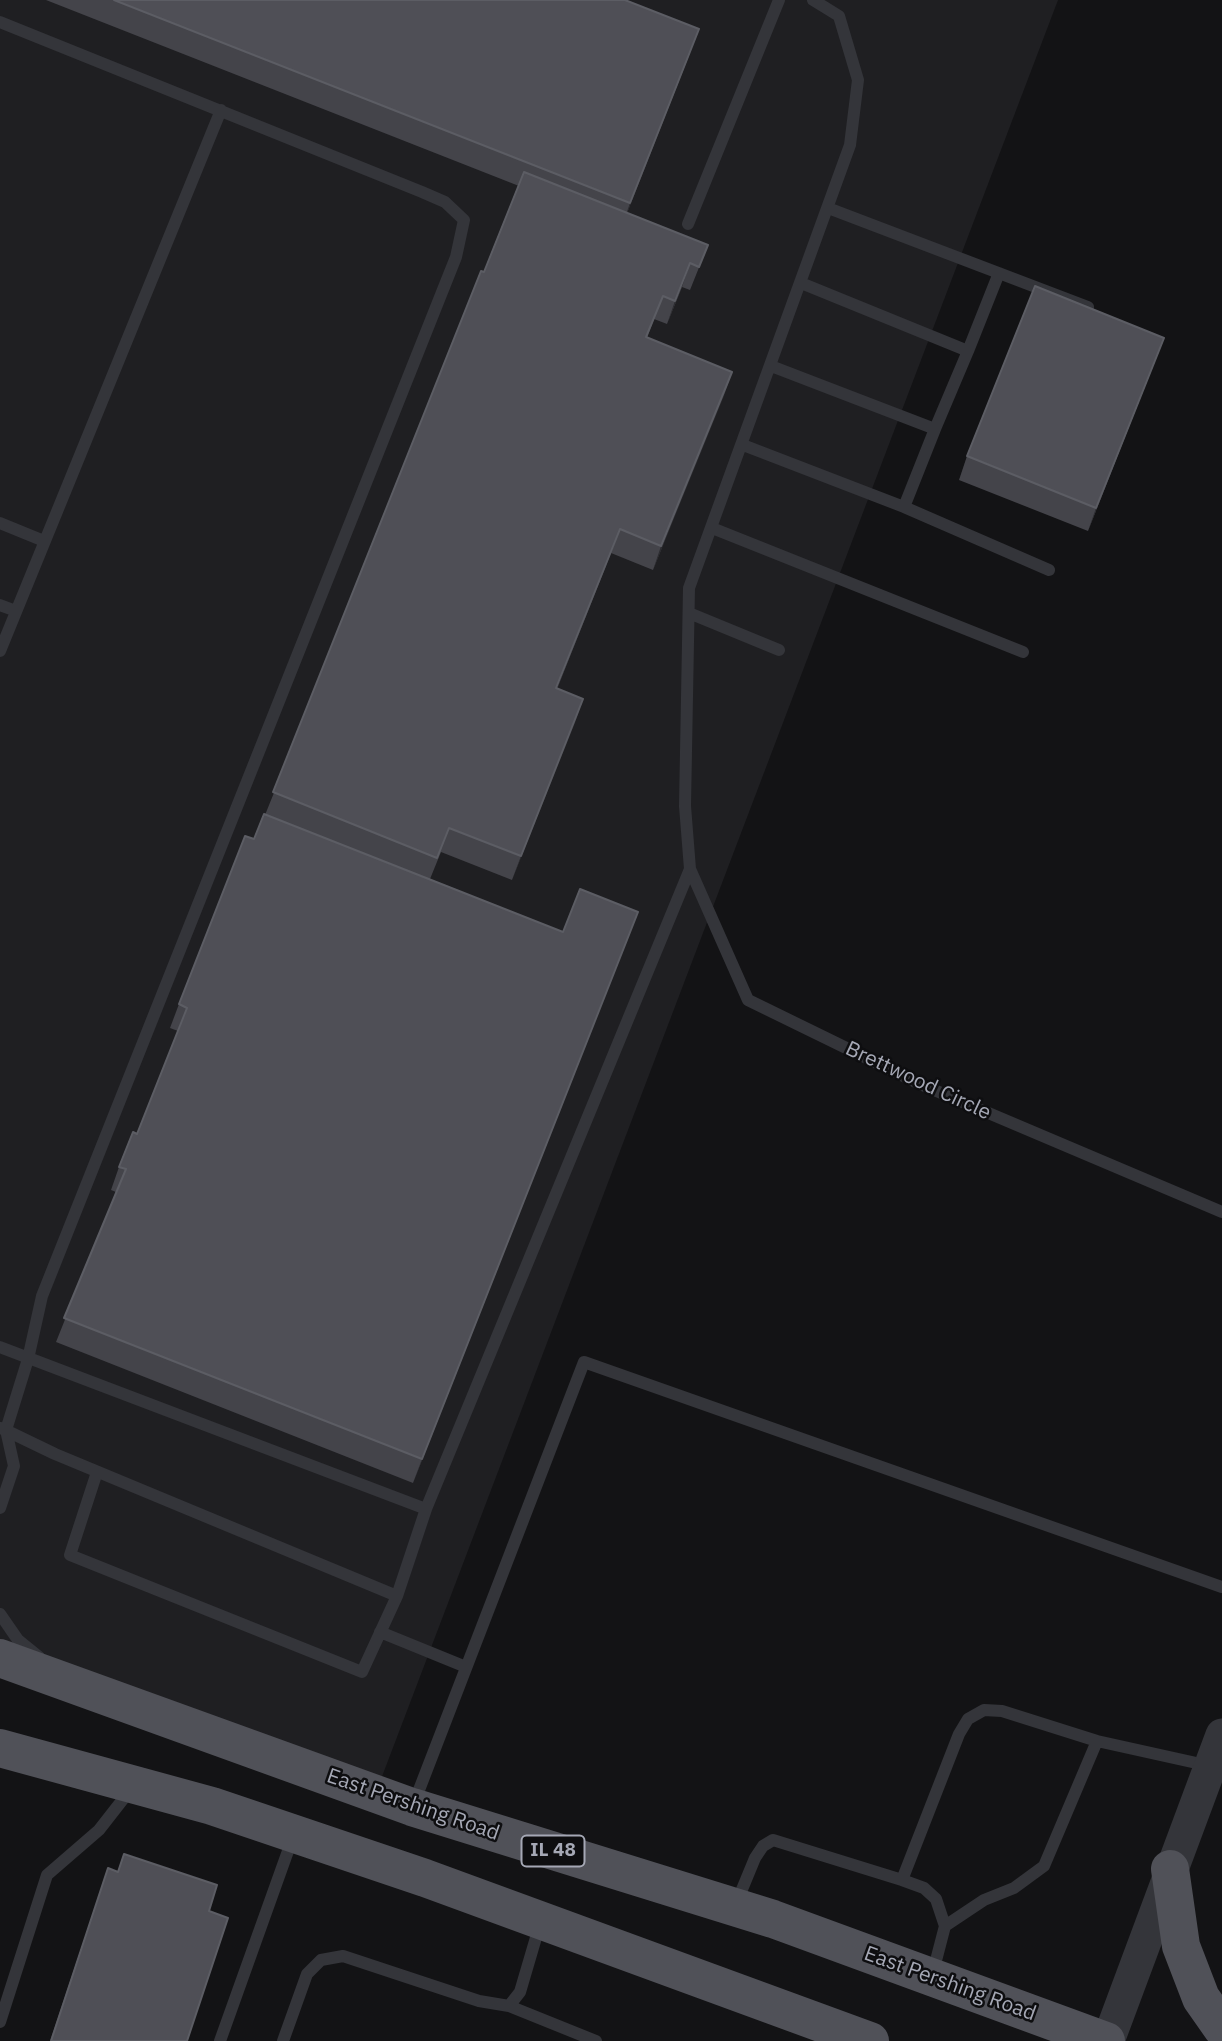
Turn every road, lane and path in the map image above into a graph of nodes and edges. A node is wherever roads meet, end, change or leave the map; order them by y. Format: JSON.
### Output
{"nodes":[{"id":1,"x":779,"y":0,"type":"edge"},
{"id":2,"x":813,"y":0,"type":"edge"},
{"id":3,"x":0,"y":22,"type":"edge"},
{"id":4,"x":221,"y":110,"type":"junction"},
{"id":5,"x":828,"y":208,"type":"junction"},
{"id":6,"x":688,"y":224,"type":"dead end"},
{"id":7,"x":999,"y":273,"type":"junction"},
{"id":8,"x":801,"y":284,"type":"junction"},
{"id":9,"x":1088,"y":307,"type":"edge"},
{"id":10,"x":968,"y":351,"type":"junction"},
{"id":11,"x":771,"y":366,"type":"junction"},
{"id":12,"x":934,"y":429,"type":"junction"},
{"id":13,"x":743,"y":444,"type":"junction"},
{"id":14,"x":904,"y":507,"type":"junction"},
{"id":15,"x":0,"y":523,"type":"edge"},
{"id":16,"x":712,"y":528,"type":"junction"},
{"id":17,"x":44,"y":541,"type":"junction"},
{"id":18,"x":1049,"y":570,"type":"dead end"},
{"id":19,"x":0,"y":605,"type":"edge"},
{"id":20,"x":16,"y":611,"type":"junction"},
{"id":21,"x":689,"y":613,"type":"junction"},
{"id":22,"x":779,"y":650,"type":"dead end"},
{"id":23,"x":0,"y":651,"type":"edge"},
{"id":24,"x":1023,"y":652,"type":"dead end"},
{"id":25,"x":691,"y":869,"type":"junction"},
{"id":26,"x":1222,"y":1212,"type":"edge"},
{"id":27,"x":0,"y":1347,"type":"edge"},
{"id":28,"x":28,"y":1359,"type":"junction"},
{"id":29,"x":2,"y":1431,"type":"edge"},
{"id":30,"x":97,"y":1472,"type":"junction"},
{"id":31,"x":0,"y":1507,"type":"edge"},
{"id":32,"x":426,"y":1509,"type":"junction"},
{"id":33,"x":1222,"y":1587,"type":"edge"},
{"id":34,"x":397,"y":1595,"type":"junction"},
{"id":35,"x":0,"y":1614,"type":"edge"},
{"id":36,"x":380,"y":1632,"type":"junction"},
{"id":37,"x":0,"y":1658,"type":"edge"},
{"id":38,"x":466,"y":1667,"type":"junction"},
{"id":39,"x":72,"y":1684,"type":"junction"},
{"id":40,"x":1097,"y":1741,"type":"junction"},
{"id":41,"x":0,"y":1748,"type":"edge"},
{"id":42,"x":1218,"y":1750,"type":"edge"},
{"id":43,"x":134,"y":1786,"type":"junction"},
{"id":44,"x":412,"y":1807,"type":"junction"},
{"id":45,"x":294,"y":1834,"type":"junction"},
{"id":46,"x":1170,"y":1869,"type":"junction"},
{"id":47,"x":902,"y":1880,"type":"junction"},
{"id":48,"x":735,"y":1907,"type":"junction"},
{"id":49,"x":541,"y":1920,"type":"junction"},
{"id":50,"x":944,"y":1926,"type":"junction"},
{"id":51,"x":932,"y":1978,"type":"junction"},
{"id":52,"x":509,"y":2006,"type":"junction"},
{"id":53,"x":0,"y":2022,"type":"edge"},
{"id":54,"x":1222,"y":2028,"type":"edge"},
{"id":55,"x":220,"y":2041,"type":"edge"},
{"id":56,"x":283,"y":2041,"type":"edge"},
{"id":57,"x":596,"y":2041,"type":"edge"},
{"id":58,"x":870,"y":2041,"type":"edge"},
{"id":59,"x":1107,"y":2041,"type":"edge"}],
"edges":[{"from":1,"to":6,"type":"lane"},
{"from":2,"to":5,"type":"lane"},
{"from":3,"to":4,"type":"lane"},
{"from":4,"to":17,"type":"lane"},
{"from":4,"to":28,"type":"lane"},
{"from":5,"to":7,"type":"lane"},
{"from":5,"to":8,"type":"lane"},
{"from":7,"to":9,"type":"lane"},
{"from":7,"to":10,"type":"lane"},
{"from":8,"to":10,"type":"lane"},
{"from":8,"to":11,"type":"lane"},
{"from":10,"to":12,"type":"lane"},
{"from":11,"to":12,"type":"lane"},
{"from":11,"to":13,"type":"lane"},
{"from":12,"to":14,"type":"lane"},
{"from":13,"to":14,"type":"lane"},
{"from":13,"to":16,"type":"lane"},
{"from":14,"to":18,"type":"lane"},
{"from":15,"to":17,"type":"lane"},
{"from":16,"to":21,"type":"lane"},
{"from":16,"to":24,"type":"lane"},
{"from":17,"to":20,"type":"lane"},
{"from":19,"to":20,"type":"lane"},
{"from":20,"to":23,"type":"lane"},
{"from":21,"to":22,"type":"lane"},
{"from":21,"to":25,"type":"lane"},
{"from":25,"to":26,"type":"lane","name":"Brettwood Circle"},
{"from":25,"to":32,"type":"lane"},
{"from":27,"to":28,"type":"lane"},
{"from":28,"to":29,"type":"lane"},
{"from":28,"to":32,"type":"lane"},
{"from":29,"to":30,"type":"lane"},
{"from":29,"to":31,"type":"lane"},
{"from":30,"to":34,"type":"lane"},
{"from":30,"to":36,"type":"lane"},
{"from":32,"to":34,"type":"lane"},
{"from":33,"to":38,"type":"lane"},
{"from":34,"to":36,"type":"lane"},
{"from":35,"to":39,"type":"lane"},
{"from":36,"to":38,"type":"lane"},
{"from":37,"to":39,"type":"main road","name":"East Pershing Road","number":"IL 48"},
{"from":38,"to":44,"type":"lane"},
{"from":39,"to":44,"type":"main road","name":"East Pershing Road","number":"IL 48"},
{"from":40,"to":42,"type":"lane"},
{"from":40,"to":47,"type":"lane"},
{"from":40,"to":50,"type":"lane"},
{"from":41,"to":43,"type":"main road"},
{"from":42,"to":46,"type":"street"},
{"from":43,"to":45,"type":"main road"},
{"from":43,"to":53,"type":"lane"},
{"from":44,"to":48,"type":"main road","name":"East Pershing Road","number":"IL 48"},
{"from":45,"to":49,"type":"main road"},
{"from":45,"to":55,"type":"lane"},
{"from":46,"to":54,"type":"main road"},
{"from":46,"to":59,"type":"street"},
{"from":47,"to":48,"type":"lane"},
{"from":47,"to":50,"type":"lane"},
{"from":48,"to":51,"type":"main road","name":"East Pershing Road","number":"IL 48"},
{"from":49,"to":52,"type":"lane"},
{"from":49,"to":58,"type":"main road"},
{"from":50,"to":51,"type":"lane"},
{"from":51,"to":59,"type":"main road","name":"East Pershing Road","number":"IL 48"},
{"from":52,"to":56,"type":"lane"},
{"from":52,"to":57,"type":"lane"}]}
